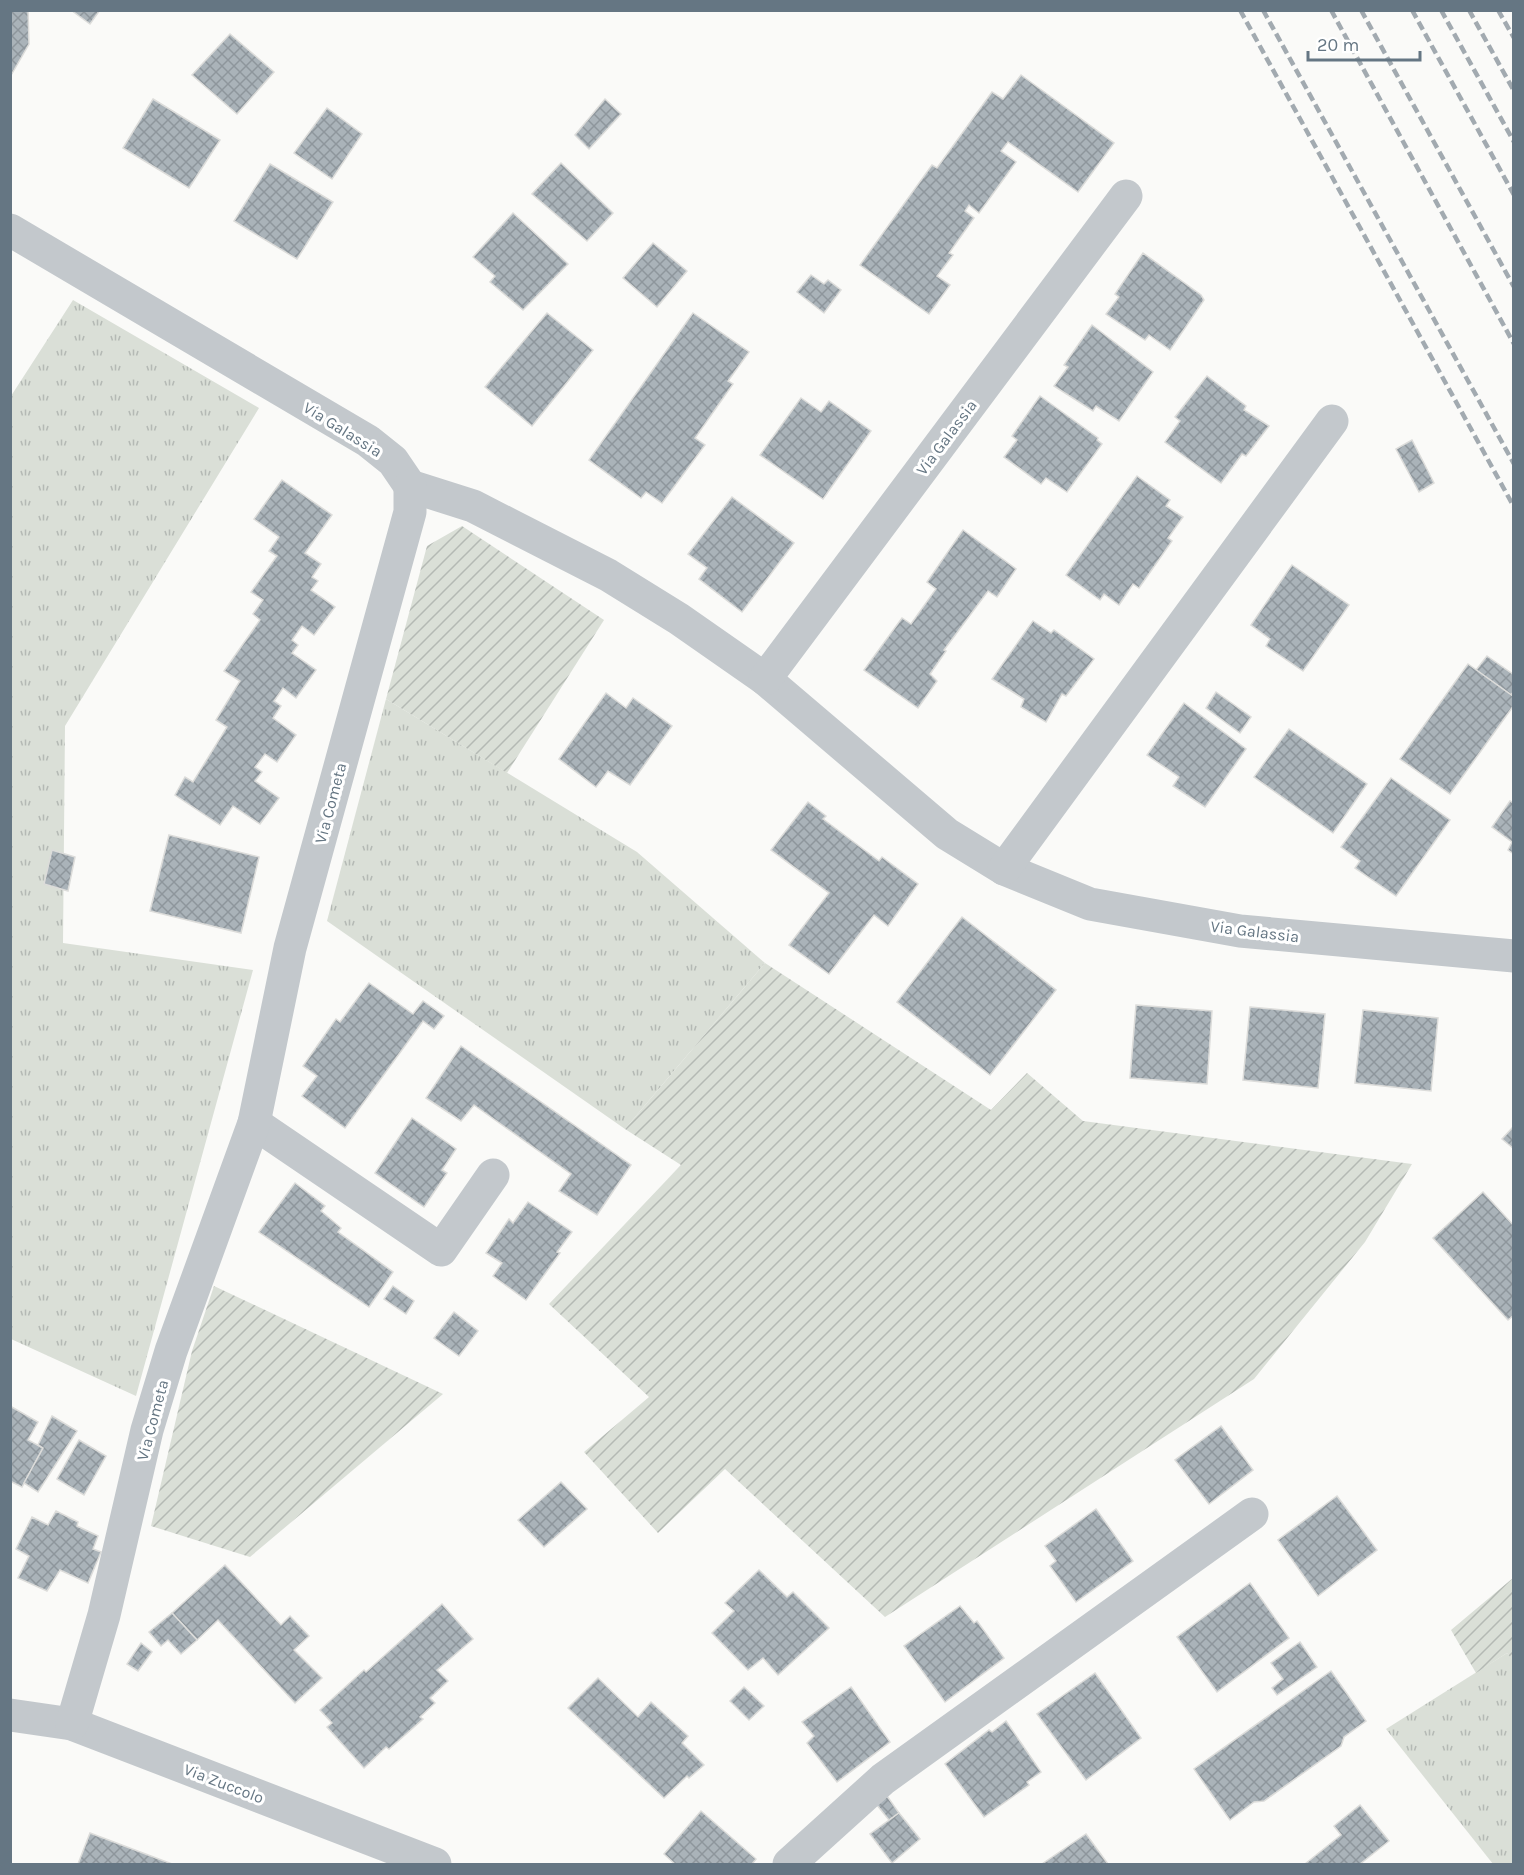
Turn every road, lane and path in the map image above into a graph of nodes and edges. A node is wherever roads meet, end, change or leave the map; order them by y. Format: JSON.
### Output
{"nodes":[{"id":1,"x":1126,"y":196,"type":"dead end"},
{"id":2,"x":10,"y":230,"type":"edge"},
{"id":3,"x":1332,"y":421,"type":"dead end"},
{"id":4,"x":410,"y":486,"type":"junction"},
{"id":5,"x":765,"y":679,"type":"junction"},
{"id":6,"x":1004,"y":869,"type":"junction"},
{"id":7,"x":1514,"y":956,"type":"edge"},
{"id":8,"x":254,"y":1122,"type":"junction"},
{"id":9,"x":493,"y":1174,"type":"dead end"},
{"id":10,"x":1252,"y":1514,"type":"dead end"},
{"id":11,"x":10,"y":1715,"type":"edge"},
{"id":12,"x":72,"y":1724,"type":"junction"},
{"id":13,"x":435,"y":1864,"type":"edge"},
{"id":14,"x":789,"y":1864,"type":"edge"}],
"edges":[{"from":1,"to":5,"type":"street","name":"Via Galassia"},
{"from":2,"to":4,"type":"street","name":"Via Galassia"},
{"from":3,"to":6,"type":"street"},
{"from":4,"to":5,"type":"street","name":"Via Galassia"},
{"from":4,"to":8,"type":"street","name":"Via Cometa"},
{"from":5,"to":6,"type":"street","name":"Via Galassia"},
{"from":6,"to":7,"type":"street","name":"Via Galassia"},
{"from":8,"to":9,"type":"street"},
{"from":8,"to":12,"type":"street","name":"Via Cometa"},
{"from":10,"to":14,"type":"street"},
{"from":11,"to":12,"type":"street","name":"Via Zuccolo"},
{"from":12,"to":13,"type":"street","name":"Via Zuccolo"}]}
